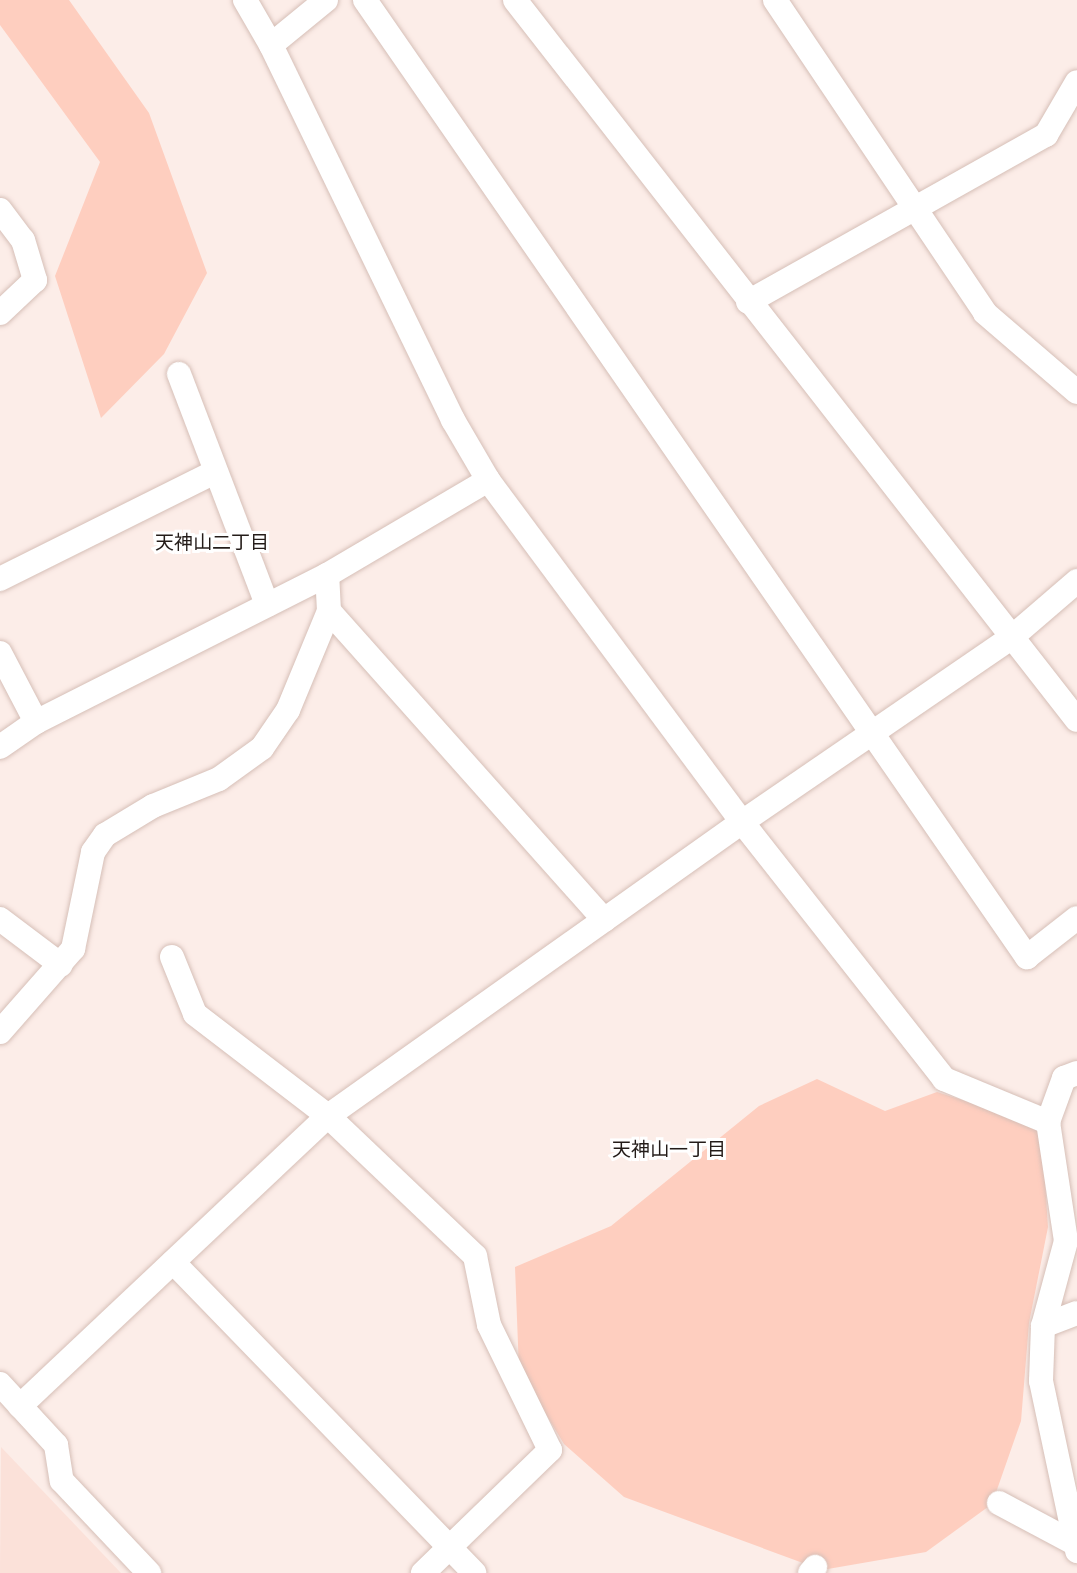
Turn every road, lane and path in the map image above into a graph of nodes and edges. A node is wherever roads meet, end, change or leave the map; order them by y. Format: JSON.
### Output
{"nodes":[{"id":1,"x":245,"y":0,"type":"edge"},
{"id":2,"x":326,"y":0,"type":"edge"},
{"id":3,"x":365,"y":0,"type":"edge"},
{"id":4,"x":515,"y":0,"type":"edge"},
{"id":5,"x":775,"y":0,"type":"edge"},
{"id":6,"x":271,"y":45,"type":"junction"},
{"id":7,"x":1077,"y":82,"type":"edge"},
{"id":8,"x":0,"y":210,"type":"edge"},
{"id":9,"x":916,"y":211,"type":"junction"},
{"id":10,"x":748,"y":302,"type":"junction"},
{"id":11,"x":0,"y":313,"type":"edge"},
{"id":12,"x":179,"y":374,"type":"dead end"},
{"id":13,"x":1077,"y":392,"type":"edge"},
{"id":14,"x":213,"y":473,"type":"junction"},
{"id":15,"x":488,"y":480,"type":"junction"},
{"id":16,"x":327,"y":575,"type":"junction"},
{"id":17,"x":0,"y":579,"type":"edge"},
{"id":18,"x":1077,"y":581,"type":"edge"},
{"id":19,"x":267,"y":605,"type":"junction"},
{"id":20,"x":329,"y":611,"type":"junction"},
{"id":21,"x":1012,"y":636,"type":"junction"},
{"id":22,"x":0,"y":653,"type":"edge"},
{"id":23,"x":1077,"y":720,"type":"edge"},
{"id":24,"x":36,"y":722,"type":"junction"},
{"id":25,"x":866,"y":731,"type":"junction"},
{"id":26,"x":0,"y":747,"type":"edge"},
{"id":27,"x":742,"y":822,"type":"junction"},
{"id":28,"x":1077,"y":918,"type":"edge"},
{"id":29,"x":0,"y":919,"type":"edge"},
{"id":30,"x":604,"y":920,"type":"junction"},
{"id":31,"x":172,"y":957,"type":"dead end"},
{"id":32,"x":61,"y":965,"type":"junction"},
{"id":33,"x":0,"y":1032,"type":"edge"},
{"id":34,"x":1077,"y":1073,"type":"edge"},
{"id":35,"x":328,"y":1116,"type":"junction"},
{"id":36,"x":1048,"y":1122,"type":"junction"},
{"id":37,"x":173,"y":1262,"type":"junction"},
{"id":38,"x":1077,"y":1313,"type":"edge"},
{"id":39,"x":1043,"y":1326,"type":"junction"},
{"id":40,"x":0,"y":1384,"type":"edge"},
{"id":41,"x":20,"y":1406,"type":"junction"},
{"id":42,"x":999,"y":1503,"type":"dead end"},
{"id":43,"x":1074,"y":1546,"type":"edge"},
{"id":44,"x":449,"y":1548,"type":"junction"},
{"id":45,"x":149,"y":1573,"type":"edge"},
{"id":46,"x":422,"y":1573,"type":"edge"},
{"id":47,"x":474,"y":1573,"type":"edge"}],
"edges":[{"from":1,"to":6,"type":"street"},
{"from":2,"to":6,"type":"street"},
{"from":3,"to":25,"type":"street"},
{"from":4,"to":10,"type":"street"},
{"from":5,"to":9,"type":"street"},
{"from":6,"to":15,"type":"street"},
{"from":7,"to":9,"type":"street"},
{"from":8,"to":11,"type":"street"},
{"from":9,"to":10,"type":"street"},
{"from":9,"to":13,"type":"street"},
{"from":10,"to":21,"type":"street"},
{"from":12,"to":14,"type":"street"},
{"from":14,"to":17,"type":"street"},
{"from":14,"to":19,"type":"street"},
{"from":15,"to":16,"type":"street"},
{"from":15,"to":27,"type":"street"},
{"from":16,"to":19,"type":"street"},
{"from":16,"to":20,"type":"street"},
{"from":18,"to":21,"type":"street"},
{"from":19,"to":24,"type":"street"},
{"from":20,"to":30,"type":"street"},
{"from":20,"to":32,"type":"street"},
{"from":21,"to":23,"type":"street"},
{"from":21,"to":25,"type":"street"},
{"from":22,"to":24,"type":"street"},
{"from":24,"to":26,"type":"street"},
{"from":25,"to":27,"type":"street"},
{"from":25,"to":28,"type":"street"},
{"from":27,"to":30,"type":"street"},
{"from":27,"to":36,"type":"street"},
{"from":29,"to":32,"type":"street"},
{"from":30,"to":35,"type":"street"},
{"from":31,"to":35,"type":"street"},
{"from":32,"to":33,"type":"street"},
{"from":34,"to":36,"type":"street"},
{"from":35,"to":37,"type":"street"},
{"from":35,"to":44,"type":"street"},
{"from":36,"to":39,"type":"street"},
{"from":37,"to":41,"type":"street"},
{"from":37,"to":44,"type":"street"},
{"from":38,"to":39,"type":"street"},
{"from":39,"to":43,"type":"street"},
{"from":40,"to":41,"type":"street"},
{"from":41,"to":45,"type":"street"},
{"from":42,"to":43,"type":"street"},
{"from":44,"to":46,"type":"street"},
{"from":44,"to":47,"type":"street"}]}
